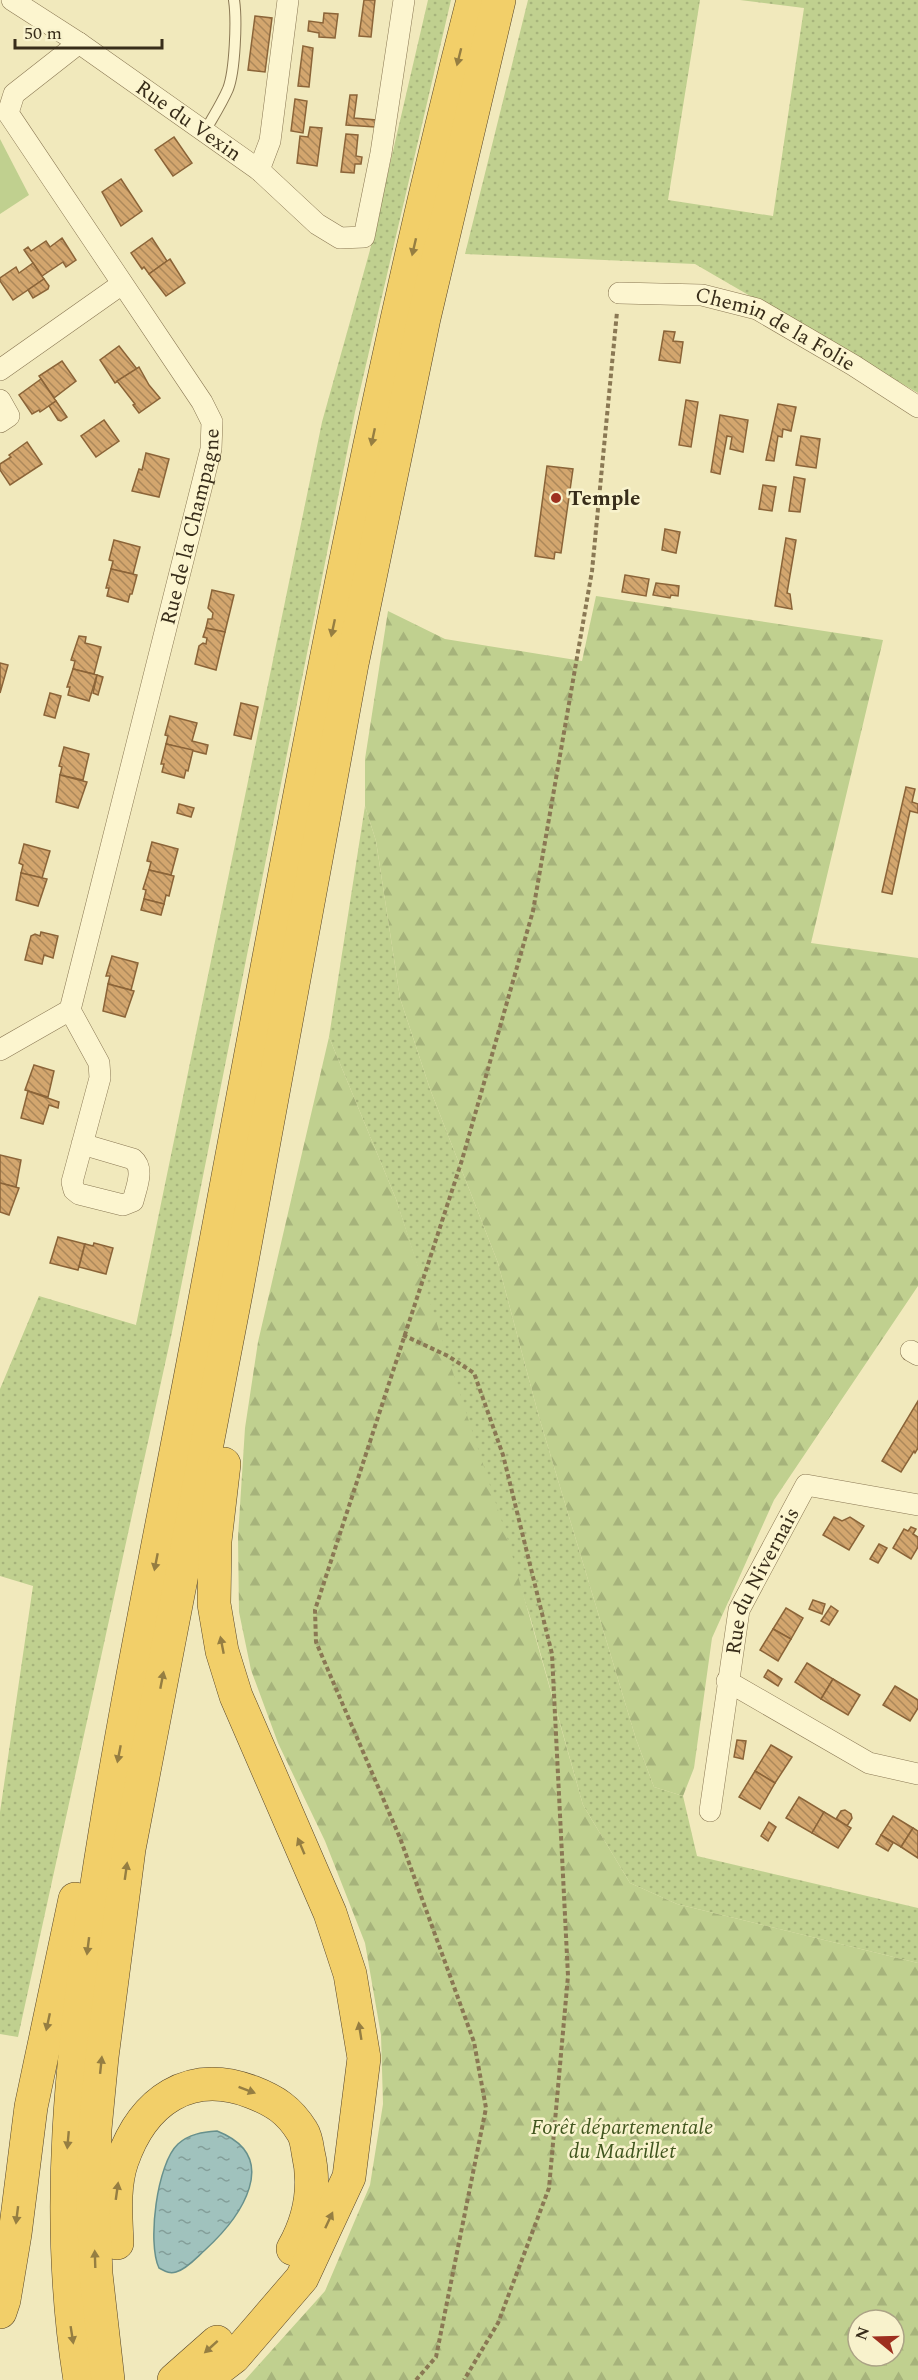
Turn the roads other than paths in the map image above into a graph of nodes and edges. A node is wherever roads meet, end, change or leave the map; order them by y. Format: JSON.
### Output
{"nodes":[{"id":1,"x":12,"y":0,"type":"edge"},
{"id":2,"x":234,"y":0,"type":"edge"},
{"id":3,"x":288,"y":0,"type":"edge"},
{"id":4,"x":404,"y":0,"type":"edge"},
{"id":5,"x":473,"y":0,"type":"edge"},
{"id":6,"x":499,"y":0,"type":"edge"},
{"id":7,"x":79,"y":43,"type":"junction"},
{"id":8,"x":206,"y":131,"type":"junction"},
{"id":9,"x":259,"y":170,"type":"junction"},
{"id":10,"x":122,"y":284,"type":"junction"},
{"id":11,"x":619,"y":293,"type":"road end"},
{"id":12,"x":0,"y":370,"type":"edge"},
{"id":13,"x":0,"y":400,"type":"edge"},
{"id":14,"x":918,"y":407,"type":"edge"},
{"id":15,"x":0,"y":423,"type":"edge"},
{"id":16,"x":70,"y":1010,"type":"junction"},
{"id":17,"x":0,"y":1050,"type":"edge"},
{"id":18,"x":82,"y":1144,"type":"dead end"},
{"id":19,"x":237,"y":1288,"type":"junction"},
{"id":20,"x":918,"y":1505,"type":"edge"},
{"id":21,"x":727,"y":1681,"type":"junction"},
{"id":22,"x":918,"y":1774,"type":"edge"},
{"id":23,"x":109,"y":1805,"type":"junction"},
{"id":24,"x":710,"y":1811,"type":"dead end"},
{"id":25,"x":0,"y":2313,"type":"edge"},
{"id":26,"x":80,"y":2380,"type":"edge"},
{"id":27,"x":108,"y":2380,"type":"edge"},
{"id":28,"x":113,"y":2380,"type":"edge"},
{"id":29,"x":174,"y":2380,"type":"edge"},
{"id":30,"x":204,"y":2380,"type":"edge"}],
"edges":[{"from":1,"to":7,"type":"street","name":"Rue du Vexin"},
{"from":2,"to":8,"type":"lane"},
{"from":3,"to":9,"type":"street"},
{"from":4,"to":9,"type":"street","name":"Rue du Vexin"},
{"from":5,"to":23,"type":"highway","one_way":true},
{"from":6,"to":19,"type":"highway"},
{"from":7,"to":8,"type":"street","name":"Rue du Vexin"},
{"from":7,"to":10,"type":"street","name":"Rue de la Champagne"},
{"from":8,"to":9,"type":"street","name":"Rue du Vexin"},
{"from":10,"to":12,"type":"street"},
{"from":10,"to":16,"type":"street","name":"Rue de la Champagne"},
{"from":11,"to":14,"type":"street","name":"Chemin de la Folie"},
{"from":13,"to":15,"type":"street"},
{"from":16,"to":17,"type":"street"},
{"from":16,"to":18,"type":"street"},
{"from":27,"to":19,"type":"highway","one_way":true},
{"from":30,"to":19,"type":"highway","one_way":true},
{"from":20,"to":21,"type":"street","name":"Rue du Nivernais"},
{"from":21,"to":22,"type":"street","name":"Rue du Nivernais"},
{"from":21,"to":24,"type":"street","name":"Rue du Nivernais"},
{"from":23,"to":25,"type":"highway","one_way":true},
{"from":23,"to":26,"type":"highway","one_way":true},
{"from":28,"to":29,"type":"highway","one_way":true}]}
